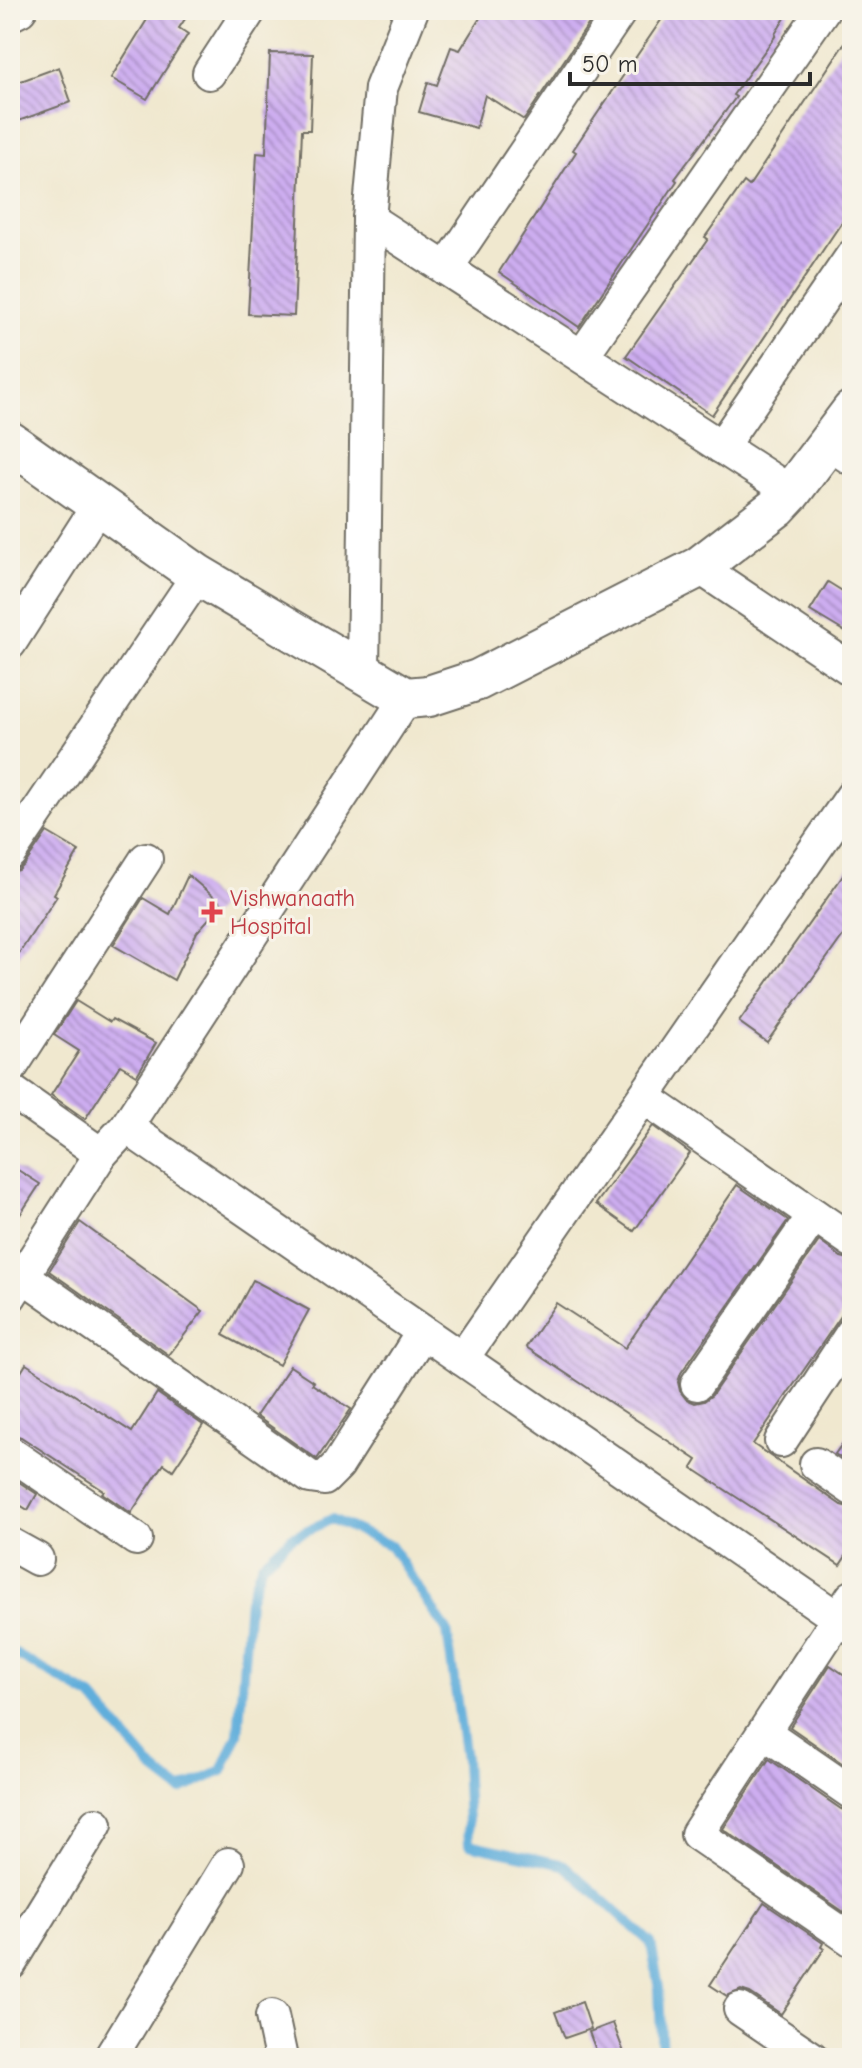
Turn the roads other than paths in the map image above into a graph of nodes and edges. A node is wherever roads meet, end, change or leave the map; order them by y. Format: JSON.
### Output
{"nodes":[{"id":1,"x":20,"y":10,"type":"edge"},
{"id":2,"x":250,"y":10,"type":"edge"},
{"id":3,"x":412,"y":10,"type":"edge"},
{"id":4,"x":621,"y":10,"type":"edge"},
{"id":5,"x":823,"y":10,"type":"edge"},
{"id":6,"x":10,"y":15,"type":"edge"},
{"id":7,"x":209,"y":73,"type":"dead end"},
{"id":8,"x":369,"y":219,"type":"junction"},
{"id":9,"x":852,"y":256,"type":"edge"},
{"id":10,"x":446,"y":269,"type":"junction"},
{"id":11,"x":582,"y":356,"type":"junction"},
{"id":12,"x":852,"y":411,"type":"edge"},
{"id":13,"x":11,"y":445,"type":"edge"},
{"id":14,"x":721,"y":447,"type":"junction"},
{"id":15,"x":841,"y":452,"type":"edge"},
{"id":16,"x":791,"y":492,"type":"junction"},
{"id":17,"x":99,"y":504,"type":"junction"},
{"id":18,"x":699,"y":567,"type":"junction"},
{"id":19,"x":198,"y":575,"type":"junction"},
{"id":20,"x":10,"y":643,"type":"edge"},
{"id":21,"x":852,"y":670,"type":"edge"},
{"id":22,"x":363,"y":672,"type":"junction"},
{"id":23,"x":406,"y":698,"type":"junction"},
{"id":24,"x":852,"y":796,"type":"edge"},
{"id":25,"x":10,"y":853,"type":"edge"},
{"id":26,"x":146,"y":859,"type":"dead end"},
{"id":27,"x":10,"y":1069,"type":"edge"},
{"id":28,"x":10,"y":1090,"type":"edge"},
{"id":29,"x":645,"y":1098,"type":"junction"},
{"id":30,"x":126,"y":1127,"type":"junction"},
{"id":31,"x":101,"y":1154,"type":"junction"},
{"id":32,"x":814,"y":1215,"type":"junction"},
{"id":33,"x":852,"y":1241,"type":"edge"},
{"id":34,"x":16,"y":1286,"type":"edge"},
{"id":35,"x":422,"y":1333,"type":"junction"},
{"id":36,"x":852,"y":1333,"type":"edge"},
{"id":37,"x":462,"y":1359,"type":"junction"},
{"id":38,"x":697,"y":1384,"type":"dead end"},
{"id":39,"x":781,"y":1441,"type":"dead end"},
{"id":40,"x":10,"y":1453,"type":"edge"},
{"id":41,"x":816,"y":1464,"type":"dead end"},
{"id":42,"x":852,"y":1489,"type":"edge"},
{"id":43,"x":136,"y":1539,"type":"dead end"},
{"id":44,"x":847,"y":1614,"type":"edge"},
{"id":45,"x":765,"y":1733,"type":"junction"},
{"id":46,"x":852,"y":1793,"type":"edge"},
{"id":47,"x":96,"y":1824,"type":"dead end"},
{"id":48,"x":228,"y":1864,"type":"dead end"},
{"id":49,"x":851,"y":1936,"type":"edge"},
{"id":50,"x":10,"y":1964,"type":"edge"},
{"id":51,"x":740,"y":2009,"type":"dead end"},
{"id":52,"x":272,"y":2016,"type":"dead end"},
{"id":53,"x":110,"y":2058,"type":"edge"},
{"id":54,"x":281,"y":2058,"type":"edge"},
{"id":55,"x":812,"y":2058,"type":"edge"}],
"edges":[{"from":1,"to":6,"type":"street"},
{"from":2,"to":7,"type":"street"},
{"from":3,"to":8,"type":"street"},
{"from":4,"to":10,"type":"street"},
{"from":5,"to":11,"type":"street"},
{"from":8,"to":10,"type":"street"},
{"from":8,"to":22,"type":"street"},
{"from":9,"to":14,"type":"street"},
{"from":10,"to":11,"type":"street"},
{"from":11,"to":14,"type":"street"},
{"from":12,"to":15,"type":"street"},
{"from":13,"to":17,"type":"street"},
{"from":14,"to":16,"type":"street"},
{"from":15,"to":16,"type":"street"},
{"from":16,"to":18,"type":"street"},
{"from":17,"to":19,"type":"street"},
{"from":17,"to":20,"type":"street"},
{"from":18,"to":21,"type":"street"},
{"from":18,"to":23,"type":"street"},
{"from":19,"to":22,"type":"street"},
{"from":19,"to":25,"type":"street"},
{"from":22,"to":23,"type":"street"},
{"from":23,"to":30,"type":"street"},
{"from":24,"to":29,"type":"street"},
{"from":26,"to":27,"type":"street"},
{"from":28,"to":31,"type":"street"},
{"from":29,"to":32,"type":"street"},
{"from":29,"to":37,"type":"street"},
{"from":30,"to":31,"type":"street"},
{"from":30,"to":35,"type":"street"},
{"from":31,"to":34,"type":"street"},
{"from":32,"to":33,"type":"street"},
{"from":32,"to":38,"type":"street"},
{"from":34,"to":35,"type":"street"},
{"from":35,"to":37,"type":"street"},
{"from":36,"to":39,"type":"street"},
{"from":37,"to":44,"type":"street"},
{"from":40,"to":43,"type":"street"},
{"from":41,"to":42,"type":"street"},
{"from":44,"to":45,"type":"street"},
{"from":45,"to":46,"type":"street"},
{"from":45,"to":49,"type":"street"},
{"from":47,"to":50,"type":"street"},
{"from":48,"to":53,"type":"street"},
{"from":51,"to":55,"type":"street"},
{"from":52,"to":54,"type":"street"}]}
